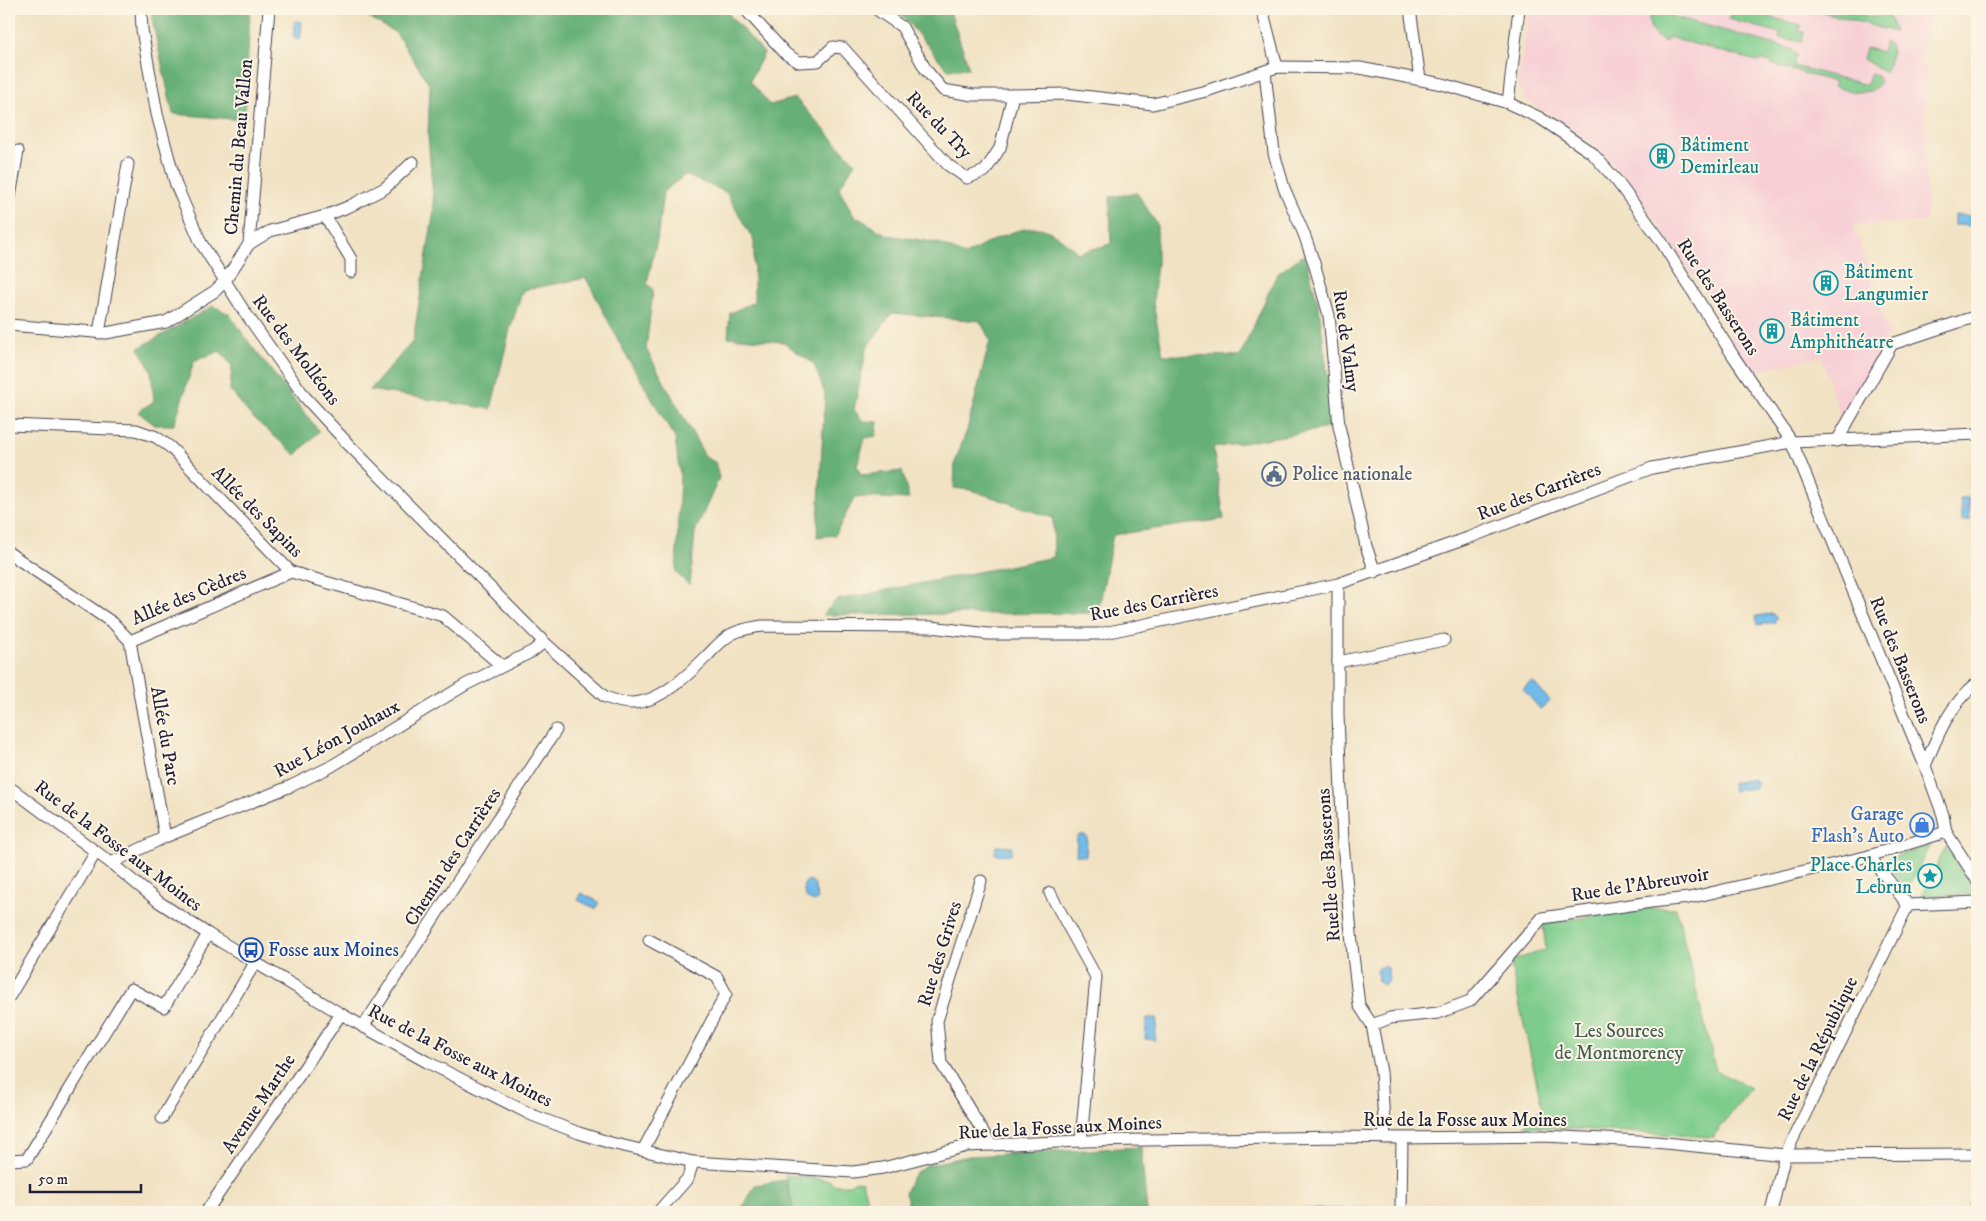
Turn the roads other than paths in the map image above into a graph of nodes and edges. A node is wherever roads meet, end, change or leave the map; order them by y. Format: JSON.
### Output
{"nodes":[{"id":1,"x":141,"y":9,"type":"edge"},
{"id":2,"x":269,"y":9,"type":"edge"},
{"id":3,"x":745,"y":9,"type":"edge"},
{"id":4,"x":876,"y":9,"type":"edge"},
{"id":5,"x":1262,"y":9,"type":"edge"},
{"id":6,"x":1410,"y":9,"type":"edge"},
{"id":7,"x":1520,"y":9,"type":"edge"},
{"id":8,"x":1277,"y":67,"type":"junction"},
{"id":9,"x":1265,"y":72,"type":"junction"},
{"id":10,"x":1420,"y":80,"type":"junction"},
{"id":11,"x":1013,"y":95,"type":"junction"},
{"id":12,"x":1508,"y":103,"type":"junction"},
{"id":13,"x":18,"y":151,"type":"dead end"},
{"id":14,"x":413,"y":162,"type":"dead end"},
{"id":15,"x":128,"y":164,"type":"dead end"},
{"id":16,"x":9,"y":202,"type":"edge"},
{"id":17,"x":325,"y":216,"type":"junction"},
{"id":18,"x":249,"y":244,"type":"junction"},
{"id":19,"x":351,"y":272,"type":"dead end"},
{"id":20,"x":225,"y":281,"type":"junction"},
{"id":21,"x":1977,"y":316,"type":"edge"},
{"id":22,"x":9,"y":325,"type":"edge"},
{"id":23,"x":99,"y":333,"type":"junction"},
{"id":24,"x":9,"y":425,"type":"edge"},
{"id":25,"x":1977,"y":434,"type":"edge"},
{"id":26,"x":1837,"y":441,"type":"junction"},
{"id":27,"x":1792,"y":442,"type":"junction"},
{"id":28,"x":9,"y":552,"type":"edge"},
{"id":29,"x":290,"y":572,"type":"junction"},
{"id":30,"x":1375,"y":572,"type":"junction"},
{"id":31,"x":1338,"y":584,"type":"junction"},
{"id":32,"x":1444,"y":640,"type":"dead end"},
{"id":33,"x":130,"y":641,"type":"junction"},
{"id":34,"x":544,"y":642,"type":"junction"},
{"id":35,"x":1338,"y":662,"type":"junction"},
{"id":36,"x":502,"y":666,"type":"junction"},
{"id":37,"x":1977,"y":683,"type":"edge"},
{"id":38,"x":556,"y":730,"type":"dead end"},
{"id":39,"x":1924,"y":766,"type":"junction"},
{"id":40,"x":9,"y":787,"type":"edge"},
{"id":41,"x":1946,"y":832,"type":"junction"},
{"id":42,"x":165,"y":838,"type":"junction"},
{"id":43,"x":96,"y":852,"type":"junction"},
{"id":44,"x":1869,"y":856,"type":"junction"},
{"id":45,"x":111,"y":863,"type":"junction"},
{"id":46,"x":1977,"y":880,"type":"edge"},
{"id":47,"x":981,"y":881,"type":"dead end"},
{"id":48,"x":1050,"y":893,"type":"dead end"},
{"id":49,"x":1977,"y":902,"type":"edge"},
{"id":50,"x":1908,"y":905,"type":"junction"},
{"id":51,"x":208,"y":934,"type":"junction"},
{"id":52,"x":649,"y":940,"type":"dead end"},
{"id":53,"x":255,"y":963,"type":"junction"},
{"id":54,"x":9,"y":996,"type":"edge"},
{"id":55,"x":341,"y":1014,"type":"junction"},
{"id":56,"x":1372,"y":1025,"type":"junction"},
{"id":57,"x":363,"y":1027,"type":"junction"},
{"id":58,"x":162,"y":1118,"type":"dead end"},
{"id":59,"x":1385,"y":1138,"type":"junction"},
{"id":60,"x":1402,"y":1138,"type":"junction"},
{"id":61,"x":1081,"y":1141,"type":"junction"},
{"id":62,"x":991,"y":1145,"type":"junction"},
{"id":63,"x":643,"y":1150,"type":"junction"},
{"id":64,"x":1977,"y":1154,"type":"edge"},
{"id":65,"x":1785,"y":1155,"type":"junction"},
{"id":66,"x":9,"y":1160,"type":"edge"},
{"id":67,"x":692,"y":1162,"type":"junction"},
{"id":68,"x":1977,"y":1203,"type":"edge"},
{"id":69,"x":206,"y":1212,"type":"edge"},
{"id":70,"x":658,"y":1212,"type":"edge"},
{"id":71,"x":1401,"y":1212,"type":"edge"},
{"id":72,"x":1771,"y":1212,"type":"edge"},
{"id":73,"x":1976,"y":1212,"type":"edge"}],
"edges":[{"from":1,"to":20,"type":"street","name":"Rue des Molléons"},
{"from":2,"to":18,"type":"street","name":"Chemin du Beau Vallon"},
{"from":3,"to":11,"type":"street","name":"Rue du Try"},
{"from":4,"to":11,"type":"street","name":"Rue du Try"},
{"from":5,"to":8,"type":"street"},
{"from":6,"to":10,"type":"street"},
{"from":7,"to":12,"type":"street"},
{"from":8,"to":9,"type":"street"},
{"from":8,"to":10,"type":"street","name":"Rue des Basserons"},
{"from":9,"to":11,"type":"street"},
{"from":9,"to":30,"type":"street","name":"Rue de Valmy"},
{"from":10,"to":12,"type":"street","name":"Rue des Basserons"},
{"from":12,"to":27,"type":"street","name":"Rue des Basserons"},
{"from":13,"to":16,"type":"street"},
{"from":14,"to":17,"type":"street"},
{"from":15,"to":23,"type":"street"},
{"from":17,"to":18,"type":"street"},
{"from":17,"to":19,"type":"street"},
{"from":18,"to":20,"type":"street","name":"Chemin du Beau Vallon"},
{"from":20,"to":23,"type":"street","name":"Chemin du Beau Vallon"},
{"from":20,"to":34,"type":"street","name":"Rue des Molléons"},
{"from":21,"to":26,"type":"street"},
{"from":22,"to":23,"type":"street","name":"Chemin du Beau Vallon"},
{"from":24,"to":29,"type":"street","name":"Allée des Sapins"},
{"from":25,"to":26,"type":"street","name":"Rue des Carrières"},
{"from":26,"to":27,"type":"street","name":"Rue des Carrières"},
{"from":27,"to":30,"type":"street","name":"Rue des Carrières"},
{"from":27,"to":39,"type":"street","name":"Rue des Basserons"},
{"from":28,"to":33,"type":"street","name":"Allée des Cèdres"},
{"from":29,"to":33,"type":"street","name":"Allée des Cèdres"},
{"from":29,"to":36,"type":"street","name":"Allée des Sapins"},
{"from":30,"to":31,"type":"street","name":"Rue des Carrières"},
{"from":31,"to":34,"type":"street","name":"Rue des Carrières"},
{"from":31,"to":35,"type":"street","name":"Ruelle des Basserons"},
{"from":32,"to":35,"type":"street"},
{"from":33,"to":42,"type":"street","name":"Allée du Parc"},
{"from":34,"to":36,"type":"street","name":"Rue Léon Jouhaux"},
{"from":35,"to":56,"type":"street","name":"Ruelle des Basserons"},
{"from":36,"to":42,"type":"street","name":"Rue Léon Jouhaux"},
{"from":37,"to":39,"type":"street"},
{"from":38,"to":57,"type":"street","name":"Chemin des Carrières"},
{"from":39,"to":41,"type":"street","name":"Rue des Basserons"},
{"from":40,"to":43,"type":"street","name":"Rue de la Fosse aux Moines"},
{"from":41,"to":44,"type":"street","name":"Rue de l'Abreuvoir"},
{"from":41,"to":46,"type":"street","name":"Rue des Basserons"},
{"from":42,"to":45,"type":"street","name":"Rue Léon Jouhaux"},
{"from":43,"to":45,"type":"street","name":"Rue de la Fosse aux Moines"},
{"from":43,"to":54,"type":"street"},
{"from":44,"to":50,"type":"street"},
{"from":44,"to":56,"type":"street","name":"Rue de l'Abreuvoir"},
{"from":45,"to":51,"type":"street","name":"Rue de la Fosse aux Moines"},
{"from":47,"to":62,"type":"street","name":"Rue des Grives"},
{"from":48,"to":61,"type":"street"},
{"from":49,"to":50,"type":"street"},
{"from":50,"to":65,"type":"street","name":"Rue de la République"},
{"from":51,"to":53,"type":"street","name":"Rue de la Fosse aux Moines"},
{"from":51,"to":66,"type":"street"},
{"from":52,"to":63,"type":"street"},
{"from":53,"to":55,"type":"street","name":"Rue de la Fosse aux Moines"},
{"from":53,"to":58,"type":"street"},
{"from":55,"to":57,"type":"street","name":"Rue de la Fosse aux Moines"},
{"from":55,"to":69,"type":"street","name":"Avenue Marthe"},
{"from":56,"to":59,"type":"street","name":"Ruelle des Basserons"},
{"from":57,"to":63,"type":"street","name":"Rue de la Fosse aux Moines"},
{"from":59,"to":60,"type":"street","name":"Rue de la Fosse aux Moines"},
{"from":59,"to":61,"type":"street","name":"Rue de la Fosse aux Moines"},
{"from":60,"to":65,"type":"street","name":"Rue de la Fosse aux Moines"},
{"from":60,"to":71,"type":"street"},
{"from":61,"to":62,"type":"street","name":"Rue de la Fosse aux Moines"},
{"from":62,"to":67,"type":"street","name":"Rue de la Fosse aux Moines"},
{"from":63,"to":67,"type":"street","name":"Rue de la Fosse aux Moines"},
{"from":64,"to":65,"type":"street","name":"Rue de la Fosse aux Moines"},
{"from":65,"to":72,"type":"street","name":"Rue de la République"},
{"from":67,"to":70,"type":"street"},
{"from":68,"to":73,"type":"street"}]}
